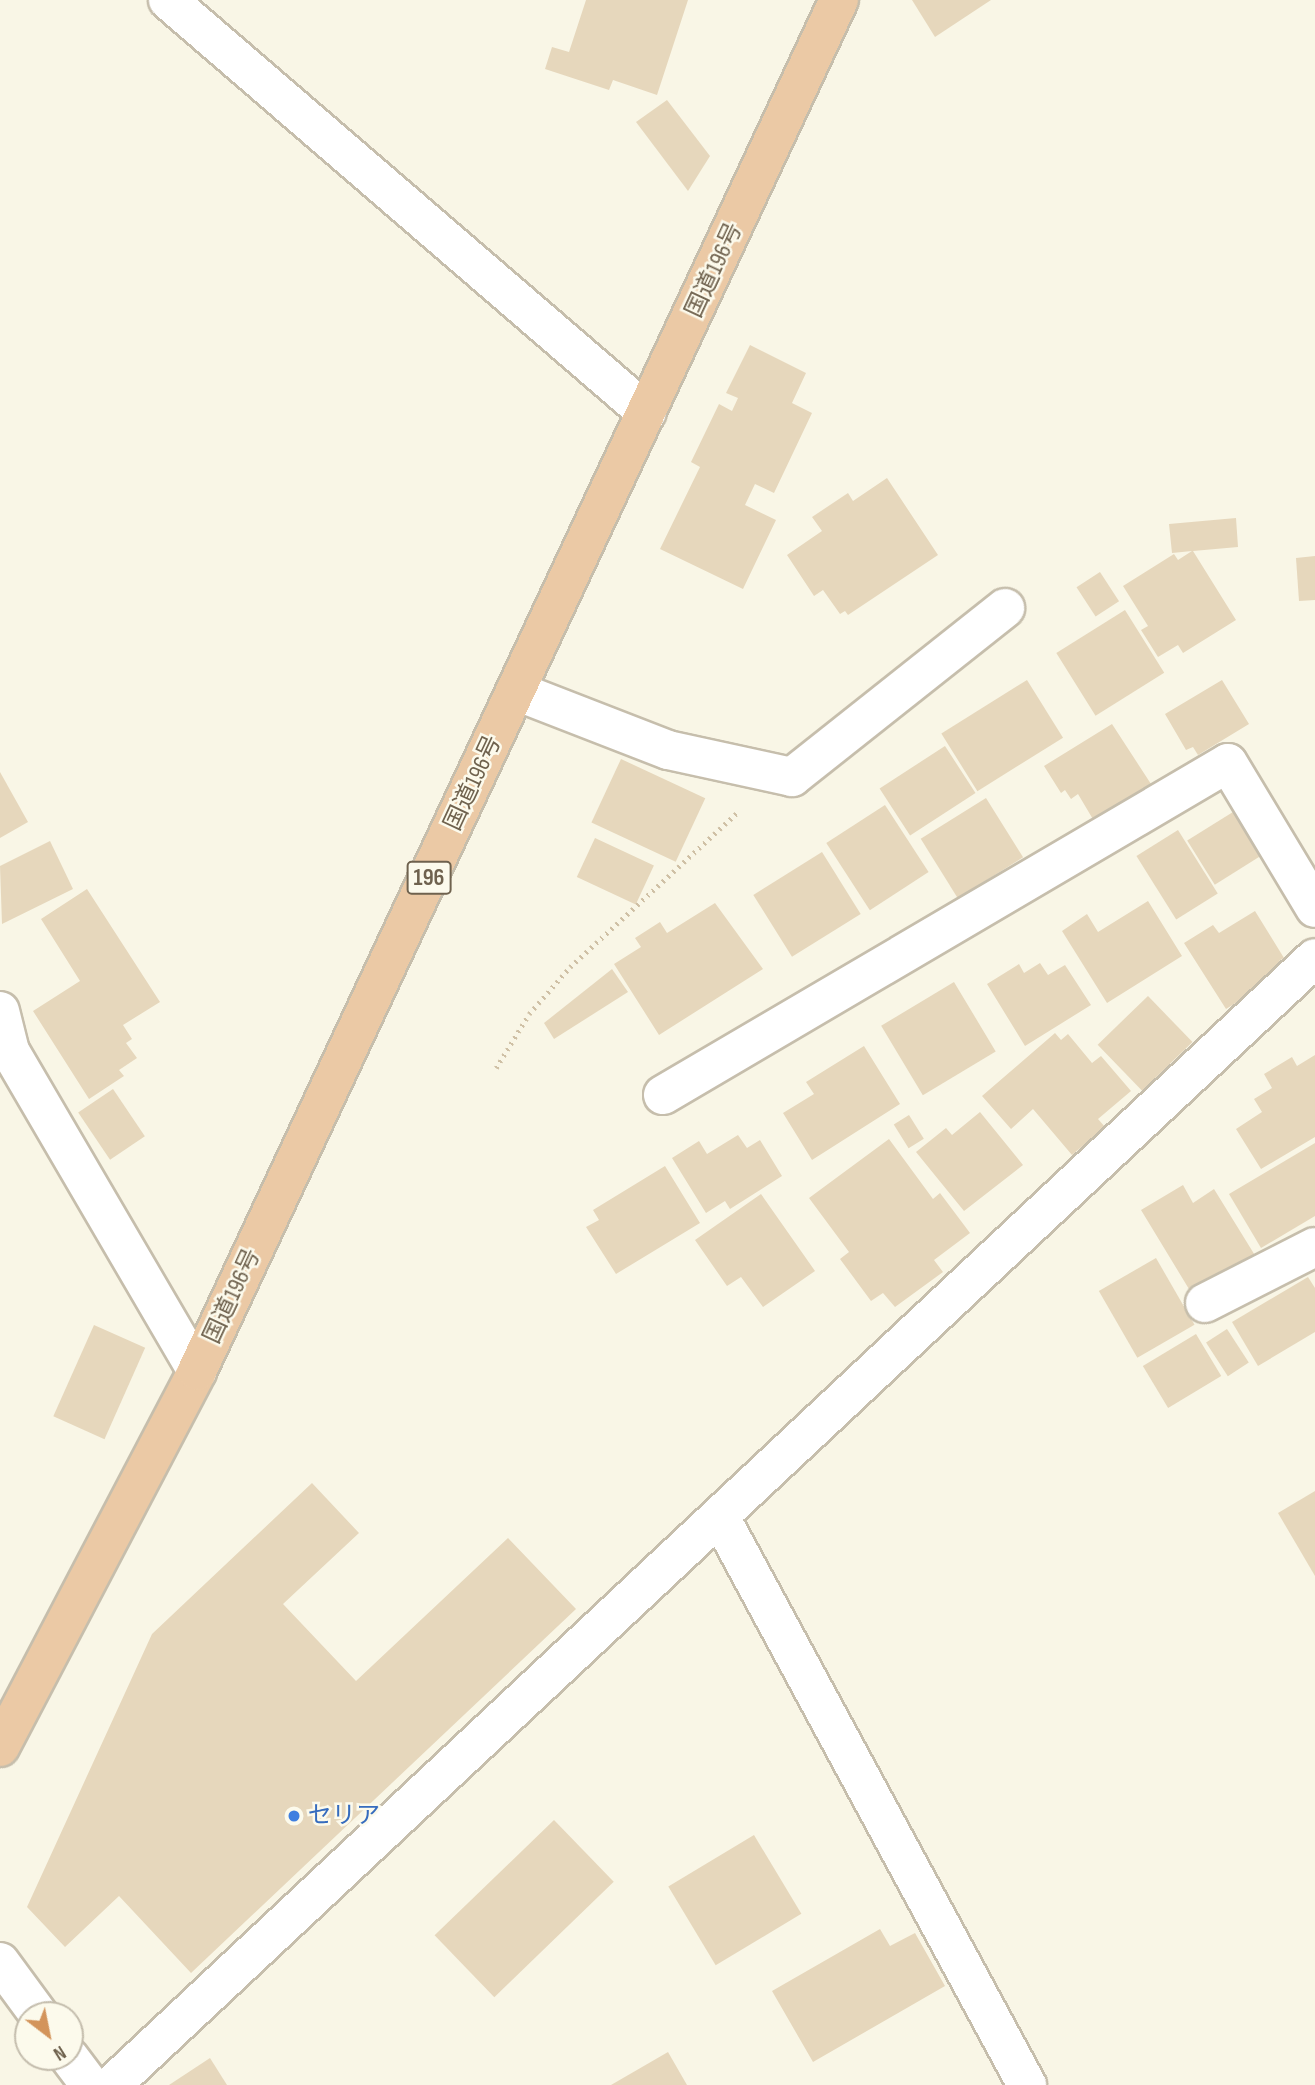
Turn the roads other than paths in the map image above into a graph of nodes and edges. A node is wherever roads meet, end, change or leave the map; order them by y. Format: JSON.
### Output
{"nodes":[{"id":1,"x":168,"y":0,"type":"edge"},
{"id":2,"x":839,"y":0,"type":"edge"},
{"id":3,"x":647,"y":413,"type":"junction"},
{"id":4,"x":1005,"y":608,"type":"dead end"},
{"id":5,"x":516,"y":691,"type":"junction"},
{"id":6,"x":1315,"y":908,"type":"edge"},
{"id":7,"x":1315,"y":958,"type":"edge"},
{"id":8,"x":0,"y":1011,"type":"edge"},
{"id":9,"x":663,"y":1095,"type":"dead end"},
{"id":10,"x":1315,"y":1247,"type":"edge"},
{"id":11,"x":1205,"y":1303,"type":"dead end"},
{"id":12,"x":197,"y":1371,"type":"junction"},
{"id":13,"x":720,"y":1517,"type":"junction"},
{"id":14,"x":0,"y":1747,"type":"edge"},
{"id":15,"x":0,"y":1962,"type":"edge"},
{"id":16,"x":29,"y":2001,"type":"edge"},
{"id":17,"x":113,"y":2085,"type":"edge"},
{"id":18,"x":1027,"y":2085,"type":"edge"}],
"edges":[{"from":1,"to":3,"type":"street"},
{"from":2,"to":3,"type":"highway","name":"国道196号","number":"196"},
{"from":3,"to":5,"type":"highway","name":"国道196号","number":"196"},
{"from":4,"to":5,"type":"street"},
{"from":5,"to":12,"type":"highway","name":"国道196号","number":"196"},
{"from":6,"to":9,"type":"street"},
{"from":7,"to":13,"type":"street"},
{"from":8,"to":12,"type":"street"},
{"from":10,"to":11,"type":"street"},
{"from":12,"to":14,"type":"highway","name":"国道196号","number":"196"},
{"from":13,"to":17,"type":"street"},
{"from":13,"to":18,"type":"street"},
{"from":15,"to":16,"type":"street"}]}
